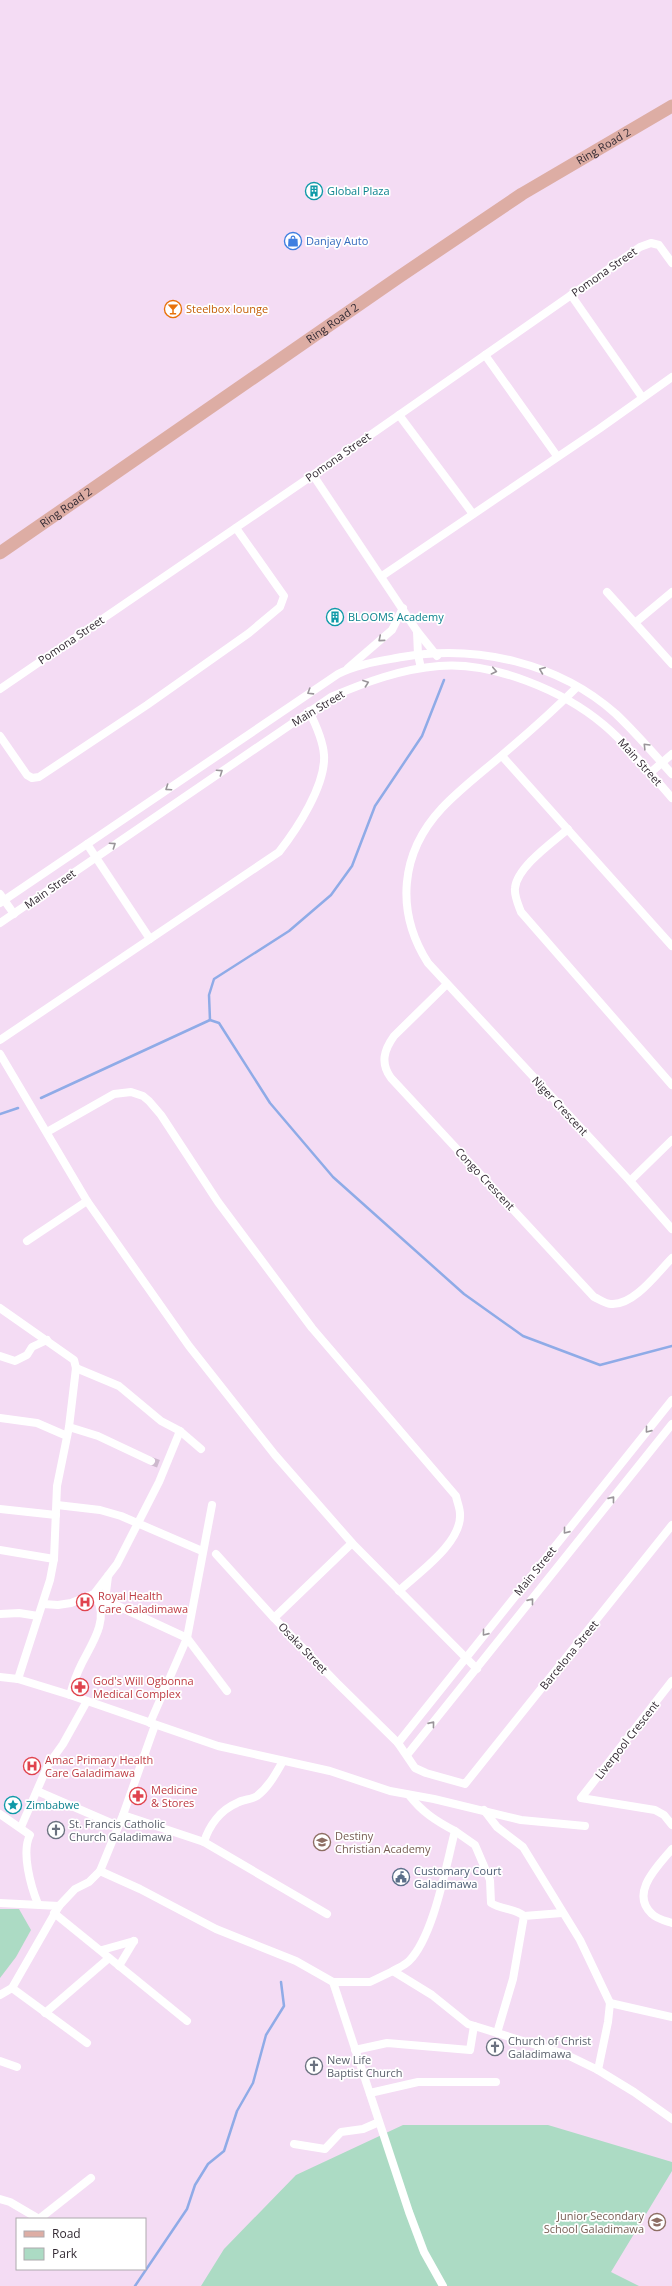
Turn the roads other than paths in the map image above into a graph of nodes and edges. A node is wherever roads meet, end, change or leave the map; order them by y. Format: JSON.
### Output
{"nodes":[{"id":1,"x":672,"y":106,"type":"edge"},
{"id":2,"x":672,"y":263,"type":"edge"},
{"id":3,"x":571,"y":295,"type":"junction"},
{"id":4,"x":486,"y":355,"type":"junction"},
{"id":5,"x":672,"y":377,"type":"edge"},
{"id":6,"x":642,"y":397,"type":"junction"},
{"id":7,"x":399,"y":415,"type":"junction"},
{"id":8,"x":557,"y":456,"type":"junction"},
{"id":9,"x":313,"y":475,"type":"junction"},
{"id":10,"x":473,"y":514,"type":"junction"},
{"id":11,"x":236,"y":528,"type":"junction"},
{"id":12,"x":0,"y":553,"type":"edge"},
{"id":13,"x":382,"y":576,"type":"junction"},
{"id":14,"x":607,"y":592,"type":"dead end"},
{"id":15,"x":672,"y":592,"type":"edge"},
{"id":16,"x":403,"y":608,"type":"junction"},
{"id":17,"x":636,"y":622,"type":"junction"},
{"id":18,"x":417,"y":632,"type":"junction"},
{"id":19,"x":436,"y":653,"type":"junction"},
{"id":20,"x":418,"y":654,"type":"junction"},
{"id":21,"x":672,"y":664,"type":"edge"},
{"id":22,"x":440,"y":665,"type":"junction"},
{"id":23,"x":421,"y":668,"type":"junction"},
{"id":24,"x":346,"y":669,"type":"junction"},
{"id":25,"x":577,"y":687,"type":"junction"},
{"id":26,"x":0,"y":689,"type":"edge"},
{"id":27,"x":566,"y":698,"type":"junction"},
{"id":28,"x":309,"y":711,"type":"junction"},
{"id":29,"x":0,"y":736,"type":"edge"},
{"id":30,"x":672,"y":754,"type":"edge"},
{"id":31,"x":502,"y":756,"type":"junction"},
{"id":32,"x":662,"y":763,"type":"junction"},
{"id":33,"x":650,"y":773,"type":"junction"},
{"id":34,"x":672,"y":774,"type":"edge"},
{"id":35,"x":672,"y":798,"type":"edge"},
{"id":36,"x":568,"y":829,"type":"junction"},
{"id":37,"x":87,"y":844,"type":"junction"},
{"id":38,"x":96,"y":857,"type":"junction"},
{"id":39,"x":1,"y":899,"type":"edge"},
{"id":40,"x":14,"y":914,"type":"junction"},
{"id":41,"x":0,"y":923,"type":"edge"},
{"id":42,"x":150,"y":939,"type":"junction"},
{"id":43,"x":672,"y":946,"type":"edge"},
{"id":44,"x":446,"y":984,"type":"junction"},
{"id":45,"x":0,"y":1040,"type":"edge"},
{"id":46,"x":0,"y":1054,"type":"edge"},
{"id":47,"x":672,"y":1085,"type":"edge"},
{"id":48,"x":47,"y":1132,"type":"junction"},
{"id":49,"x":672,"y":1140,"type":"edge"},
{"id":50,"x":630,"y":1181,"type":"junction"},
{"id":51,"x":86,"y":1201,"type":"junction"},
{"id":52,"x":672,"y":1229,"type":"edge"},
{"id":53,"x":27,"y":1241,"type":"dead end"},
{"id":54,"x":672,"y":1258,"type":"edge"},
{"id":55,"x":0,"y":1308,"type":"edge"},
{"id":56,"x":47,"y":1340,"type":"junction"},
{"id":57,"x":0,"y":1356,"type":"edge"},
{"id":58,"x":76,"y":1368,"type":"junction"},
{"id":59,"x":672,"y":1400,"type":"edge"},
{"id":60,"x":0,"y":1418,"type":"edge"},
{"id":61,"x":672,"y":1424,"type":"edge"},
{"id":62,"x":68,"y":1427,"type":"junction"},
{"id":63,"x":180,"y":1431,"type":"junction"},
{"id":64,"x":67,"y":1436,"type":"junction"},
{"id":65,"x":201,"y":1449,"type":"dead end"},
{"id":66,"x":151,"y":1461,"type":"tunnel mouth"},
{"id":67,"x":57,"y":1505,"type":"junction"},
{"id":68,"x":212,"y":1505,"type":"dead end"},
{"id":69,"x":0,"y":1509,"type":"edge"},
{"id":70,"x":56,"y":1515,"type":"junction"},
{"id":71,"x":137,"y":1523,"type":"junction"},
{"id":72,"x":672,"y":1525,"type":"edge"},
{"id":73,"x":352,"y":1543,"type":"junction"},
{"id":74,"x":0,"y":1550,"type":"edge"},
{"id":75,"x":202,"y":1551,"type":"junction"},
{"id":76,"x":216,"y":1554,"type":"dead end"},
{"id":77,"x":54,"y":1559,"type":"junction"},
{"id":78,"x":108,"y":1576,"type":"junction"},
{"id":79,"x":399,"y":1591,"type":"junction"},
{"id":80,"x":94,"y":1594,"type":"junction"},
{"id":81,"x":102,"y":1601,"type":"junction"},
{"id":82,"x":43,"y":1604,"type":"junction"},
{"id":83,"x":0,"y":1614,"type":"edge"},
{"id":84,"x":38,"y":1616,"type":"junction"},
{"id":85,"x":274,"y":1618,"type":"junction"},
{"id":86,"x":187,"y":1638,"type":"junction"},
{"id":87,"x":464,"y":1658,"type":"junction"},
{"id":88,"x":477,"y":1669,"type":"junction"},
{"id":89,"x":0,"y":1677,"type":"edge"},
{"id":90,"x":18,"y":1679,"type":"junction"},
{"id":91,"x":672,"y":1681,"type":"edge"},
{"id":92,"x":226,"y":1691,"type":"dead end"},
{"id":93,"x":70,"y":1695,"type":"junction"},
{"id":94,"x":87,"y":1701,"type":"junction"},
{"id":95,"x":153,"y":1724,"type":"junction"},
{"id":96,"x":398,"y":1742,"type":"junction"},
{"id":97,"x":407,"y":1754,"type":"junction"},
{"id":98,"x":284,"y":1761,"type":"junction"},
{"id":99,"x":465,"y":1784,"type":"joint"},
{"id":100,"x":37,"y":1791,"type":"junction"},
{"id":101,"x":409,"y":1795,"type":"junction"},
{"id":102,"x":484,"y":1810,"type":"junction"},
{"id":103,"x":0,"y":1814,"type":"edge"},
{"id":104,"x":123,"y":1815,"type":"junction"},
{"id":105,"x":672,"y":1825,"type":"edge"},
{"id":106,"x":118,"y":1826,"type":"junction"},
{"id":107,"x":585,"y":1826,"type":"dead end"},
{"id":108,"x":21,"y":1827,"type":"junction"},
{"id":109,"x":456,"y":1830,"type":"junction"},
{"id":110,"x":204,"y":1842,"type":"junction"},
{"id":111,"x":672,"y":1849,"type":"edge"},
{"id":112,"x":100,"y":1871,"type":"junction"},
{"id":113,"x":0,"y":1903,"type":"edge"},
{"id":114,"x":38,"y":1904,"type":"junction"},
{"id":115,"x":56,"y":1909,"type":"junction"},
{"id":116,"x":562,"y":1913,"type":"junction"},
{"id":117,"x":327,"y":1914,"type":"dead end"},
{"id":118,"x":524,"y":1916,"type":"junction"},
{"id":119,"x":672,"y":1923,"type":"edge"},
{"id":120,"x":102,"y":1950,"type":"junction"},
{"id":121,"x":109,"y":1958,"type":"junction"},
{"id":122,"x":120,"y":1966,"type":"junction"},
{"id":123,"x":393,"y":1971,"type":"junction"},
{"id":124,"x":333,"y":1982,"type":"junction"},
{"id":125,"x":12,"y":1988,"type":"junction"},
{"id":126,"x":0,"y":1995,"type":"edge"},
{"id":127,"x":610,"y":2003,"type":"junction"},
{"id":128,"x":45,"y":2013,"type":"junction"},
{"id":129,"x":672,"y":2017,"type":"edge"},
{"id":130,"x":187,"y":2020,"type":"dead end"},
{"id":131,"x":474,"y":2026,"type":"junction"},
{"id":132,"x":497,"y":2033,"type":"junction"},
{"id":133,"x":87,"y":2043,"type":"dead end"},
{"id":134,"x":355,"y":2050,"type":"junction"},
{"id":135,"x":0,"y":2061,"type":"edge"},
{"id":136,"x":17,"y":2067,"type":"dead end"},
{"id":137,"x":598,"y":2070,"type":"junction"},
{"id":138,"x":496,"y":2082,"type":"dead end"},
{"id":139,"x":370,"y":2093,"type":"junction"},
{"id":140,"x":672,"y":2119,"type":"edge"},
{"id":141,"x":379,"y":2122,"type":"junction"},
{"id":142,"x":294,"y":2144,"type":"dead end"},
{"id":143,"x":91,"y":2178,"type":"dead end"},
{"id":144,"x":0,"y":2200,"type":"edge"},
{"id":145,"x":37,"y":2218,"type":"edge"},
{"id":146,"x":40,"y":2218,"type":"edge"},
{"id":147,"x":443,"y":2286,"type":"edge"}],
"edges":[{"from":1,"to":12,"type":"main road","name":"Ring Road 2"},
{"from":2,"to":3,"type":"street","name":"Pomona Street"},
{"from":3,"to":4,"type":"street","name":"Pomona Street"},
{"from":3,"to":6,"type":"street"},
{"from":4,"to":7,"type":"street","name":"Pomona Street"},
{"from":4,"to":8,"type":"street"},
{"from":5,"to":6,"type":"street"},
{"from":6,"to":8,"type":"street"},
{"from":7,"to":9,"type":"street","name":"Pomona Street"},
{"from":7,"to":10,"type":"street"},
{"from":8,"to":10,"type":"street"},
{"from":9,"to":11,"type":"street","name":"Pomona Street"},
{"from":9,"to":13,"type":"street"},
{"from":10,"to":13,"type":"street"},
{"from":11,"to":26,"type":"street","name":"Pomona Street"},
{"from":11,"to":29,"type":"street"},
{"from":13,"to":16,"type":"street"},
{"from":14,"to":17,"type":"street"},
{"from":15,"to":17,"type":"street"},
{"from":16,"to":18,"type":"street"},
{"from":16,"to":24,"type":"street","one_way":true},
{"from":17,"to":21,"type":"street"},
{"from":18,"to":19,"type":"street"},
{"from":18,"to":20,"type":"street"},
{"from":19,"to":20,"type":"street","name":"Main Street"},
{"from":19,"to":22,"type":"street"},
{"from":25,"to":19,"type":"street","name":"Main Street","one_way":true},
{"from":20,"to":23,"type":"street"},
{"from":20,"to":24,"type":"street","name":"Main Street"},
{"from":22,"to":23,"type":"street","name":"Main Street"},
{"from":22,"to":27,"type":"street","name":"Main Street","one_way":true},
{"from":28,"to":23,"type":"street","name":"Main Street","one_way":true},
{"from":24,"to":37,"type":"street","name":"Main Street","one_way":true},
{"from":25,"to":27,"type":"street","name":"Niger Crescent"},
{"from":32,"to":25,"type":"street","name":"Main Street","one_way":true},
{"from":27,"to":31,"type":"street","name":"Niger Crescent"},
{"from":27,"to":33,"type":"street","name":"Main Street"},
{"from":38,"to":28,"type":"street","name":"Main Street","one_way":true},
{"from":28,"to":42,"type":"street"},
{"from":30,"to":32,"type":"street"},
{"from":31,"to":36,"type":"street"},
{"from":31,"to":44,"type":"street","name":"Niger Crescent"},
{"from":32,"to":33,"type":"street"},
{"from":32,"to":34,"type":"street","name":"Main Street"},
{"from":33,"to":35,"type":"street","name":"Main Street"},
{"from":36,"to":43,"type":"street"},
{"from":36,"to":47,"type":"street"},
{"from":37,"to":38,"type":"street"},
{"from":37,"to":39,"type":"street","name":"Main Street"},
{"from":38,"to":40,"type":"street","name":"Main Street"},
{"from":38,"to":42,"type":"street"},
{"from":39,"to":40,"type":"street"},
{"from":40,"to":41,"type":"street","name":"Main Street"},
{"from":42,"to":45,"type":"street"},
{"from":44,"to":50,"type":"street","name":"Niger Crescent"},
{"from":44,"to":54,"type":"street","name":"Congo Crescent"},
{"from":46,"to":48,"type":"street"},
{"from":48,"to":51,"type":"street"},
{"from":48,"to":79,"type":"street"},
{"from":49,"to":50,"type":"street"},
{"from":50,"to":52,"type":"street","name":"Niger Crescent"},
{"from":51,"to":53,"type":"street"},
{"from":51,"to":73,"type":"street"},
{"from":55,"to":56,"type":"street"},
{"from":56,"to":57,"type":"street"},
{"from":56,"to":58,"type":"street"},
{"from":58,"to":62,"type":"street"},
{"from":58,"to":63,"type":"street"},
{"from":59,"to":87,"type":"street","name":"Main Street","one_way":true},
{"from":60,"to":64,"type":"street"},
{"from":88,"to":61,"type":"street","name":"Main Street","one_way":true},
{"from":62,"to":64,"type":"street"},
{"from":62,"to":66,"type":"street"},
{"from":63,"to":65,"type":"street"},
{"from":63,"to":71,"type":"street"},
{"from":64,"to":67,"type":"street"},
{"from":67,"to":70,"type":"street"},
{"from":67,"to":71,"type":"street"},
{"from":68,"to":75,"type":"street"},
{"from":69,"to":70,"type":"street"},
{"from":70,"to":77,"type":"street"},
{"from":71,"to":75,"type":"street"},
{"from":71,"to":78,"type":"street"},
{"from":72,"to":99,"type":"street","name":"Barcelona Street"},
{"from":73,"to":79,"type":"street"},
{"from":73,"to":85,"type":"street","name":"Osaka Street"},
{"from":74,"to":77,"type":"street"},
{"from":75,"to":86,"type":"street"},
{"from":76,"to":85,"type":"street"},
{"from":77,"to":82,"type":"street"},
{"from":78,"to":80,"type":"street"},
{"from":78,"to":81,"type":"street"},
{"from":79,"to":87,"type":"street"},
{"from":80,"to":81,"type":"street"},
{"from":80,"to":82,"type":"street"},
{"from":81,"to":86,"type":"street"},
{"from":81,"to":93,"type":"street"},
{"from":82,"to":84,"type":"street"},
{"from":83,"to":84,"type":"street"},
{"from":84,"to":90,"type":"street"},
{"from":85,"to":96,"type":"street","name":"Osaka Street"},
{"from":86,"to":92,"type":"street"},
{"from":86,"to":95,"type":"street"},
{"from":87,"to":88,"type":"street"},
{"from":87,"to":96,"type":"street","name":"Main Street"},
{"from":97,"to":88,"type":"street","name":"Main Street","one_way":true},
{"from":89,"to":90,"type":"street"},
{"from":90,"to":93,"type":"street"},
{"from":91,"to":105,"type":"street","name":"Liverpool Crescent"},
{"from":93,"to":94,"type":"street"},
{"from":94,"to":95,"type":"street"},
{"from":94,"to":100,"type":"street"},
{"from":95,"to":98,"type":"street"},
{"from":95,"to":104,"type":"street"},
{"from":96,"to":97,"type":"street","name":"Osaka Street"},
{"from":97,"to":99,"type":"street","name":"Osaka Street"},
{"from":98,"to":101,"type":"street"},
{"from":98,"to":110,"type":"street"},
{"from":100,"to":106,"type":"street"},
{"from":100,"to":108,"type":"street"},
{"from":101,"to":102,"type":"street"},
{"from":101,"to":109,"type":"street"},
{"from":102,"to":107,"type":"street"},
{"from":102,"to":116,"type":"street"},
{"from":103,"to":108,"type":"street"},
{"from":104,"to":106,"type":"street"},
{"from":104,"to":110,"type":"street"},
{"from":106,"to":112,"type":"street"},
{"from":108,"to":114,"type":"street"},
{"from":109,"to":118,"type":"street"},
{"from":109,"to":123,"type":"street"},
{"from":110,"to":117,"type":"street"},
{"from":111,"to":119,"type":"street"},
{"from":112,"to":115,"type":"street"},
{"from":112,"to":124,"type":"street"},
{"from":113,"to":114,"type":"street"},
{"from":114,"to":115,"type":"street"},
{"from":115,"to":120,"type":"street"},
{"from":115,"to":125,"type":"street"},
{"from":116,"to":118,"type":"street"},
{"from":116,"to":127,"type":"street"},
{"from":118,"to":132,"type":"street"},
{"from":120,"to":121,"type":"street"},
{"from":120,"to":122,"type":"street"},
{"from":121,"to":122,"type":"street"},
{"from":121,"to":128,"type":"street"},
{"from":122,"to":130,"type":"street"},
{"from":123,"to":124,"type":"street"},
{"from":123,"to":131,"type":"street"},
{"from":124,"to":134,"type":"street"},
{"from":125,"to":126,"type":"street"},
{"from":125,"to":128,"type":"street"},
{"from":127,"to":129,"type":"street"},
{"from":127,"to":137,"type":"street"},
{"from":128,"to":133,"type":"street"},
{"from":131,"to":132,"type":"street"},
{"from":131,"to":134,"type":"street"},
{"from":132,"to":137,"type":"street"},
{"from":134,"to":139,"type":"street"},
{"from":135,"to":136,"type":"street"},
{"from":137,"to":140,"type":"street"},
{"from":138,"to":139,"type":"street"},
{"from":139,"to":141,"type":"street"},
{"from":141,"to":142,"type":"street"},
{"from":141,"to":147,"type":"street"},
{"from":143,"to":146,"type":"street"},
{"from":144,"to":145,"type":"street"}]}
